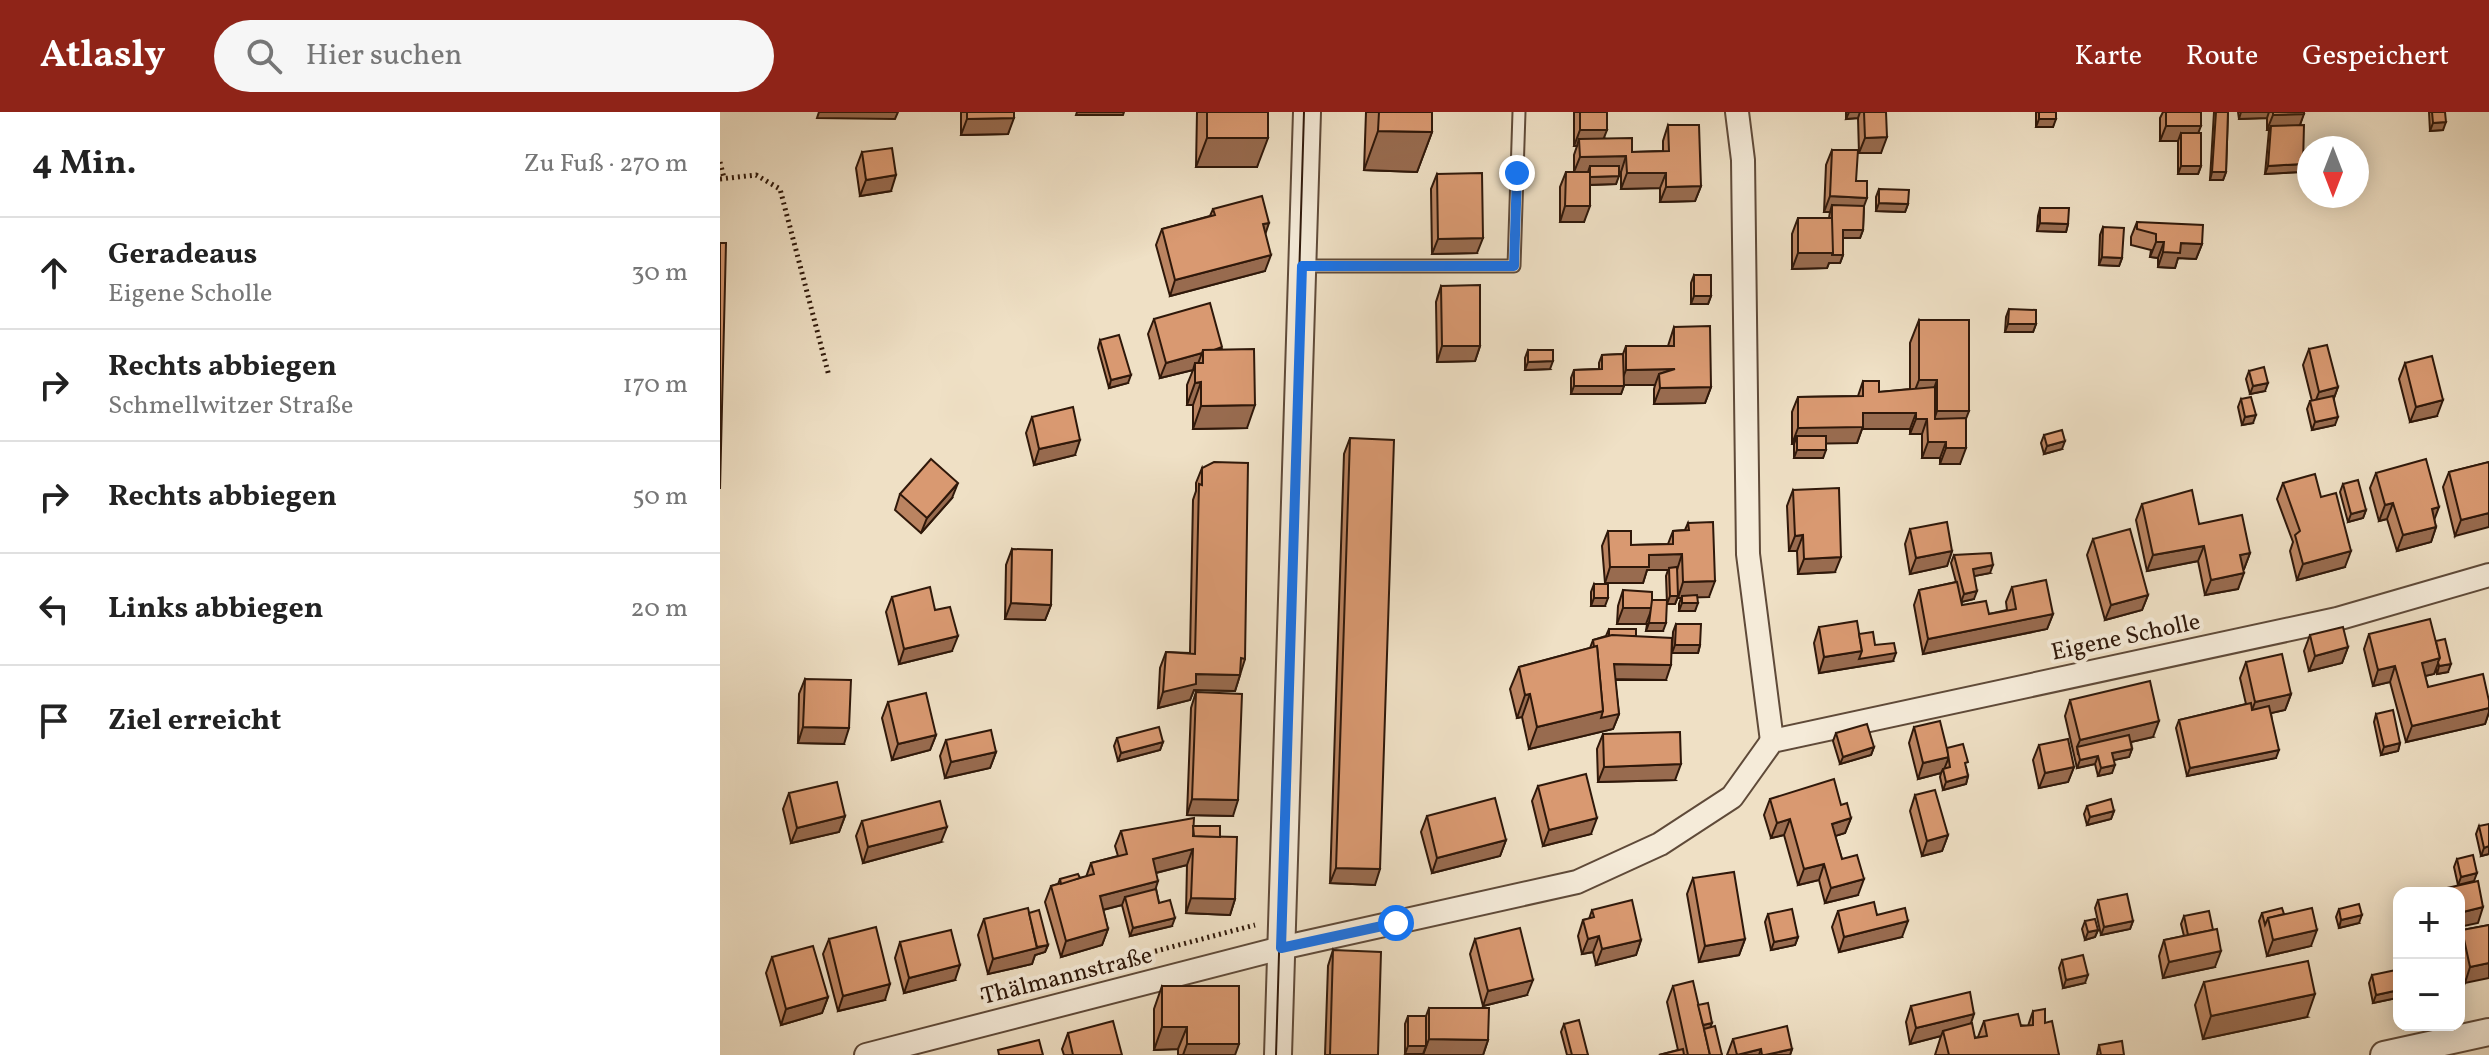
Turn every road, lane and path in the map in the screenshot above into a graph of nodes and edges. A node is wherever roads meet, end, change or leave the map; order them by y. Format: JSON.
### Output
{"nodes":[{"id":1,"x":1307,"y":112,"type":"edge"},
{"id":2,"x":1519,"y":112,"type":"edge"},
{"id":3,"x":1737,"y":112,"type":"edge"},
{"id":4,"x":720,"y":162,"type":"edge"},
{"id":5,"x":722,"y":179,"type":"edge"},
{"id":6,"x":1302,"y":266,"type":"junction"},
{"id":7,"x":829,"y":376,"type":"dead end"},
{"id":8,"x":2489,"y":575,"type":"edge"},
{"id":9,"x":1772,"y":741,"type":"junction"},
{"id":10,"x":1255,"y":925,"type":"dead end"},
{"id":11,"x":1281,"y":948,"type":"junction"},
{"id":12,"x":970,"y":1000,"type":"dead end"},
{"id":13,"x":2489,"y":1032,"type":"edge"},
{"id":14,"x":866,"y":1055,"type":"edge"},
{"id":15,"x":1278,"y":1055,"type":"edge"},
{"id":16,"x":2384,"y":1055,"type":"edge"}],
"edges":[{"from":1,"to":6,"type":"street"},
{"from":2,"to":6,"type":"lane"},
{"from":3,"to":9,"type":"street"},
{"from":4,"to":5,"type":"path"},
{"from":5,"to":7,"type":"path"},
{"from":6,"to":11,"type":"street"},
{"from":8,"to":9,"type":"street","name":"Eigene Scholle"},
{"from":9,"to":11,"type":"street"},
{"from":10,"to":12,"type":"path"},
{"from":11,"to":14,"type":"street","name":"Thälmannstraße"},
{"from":11,"to":15,"type":"street"},
{"from":13,"to":16,"type":"street"}]}
